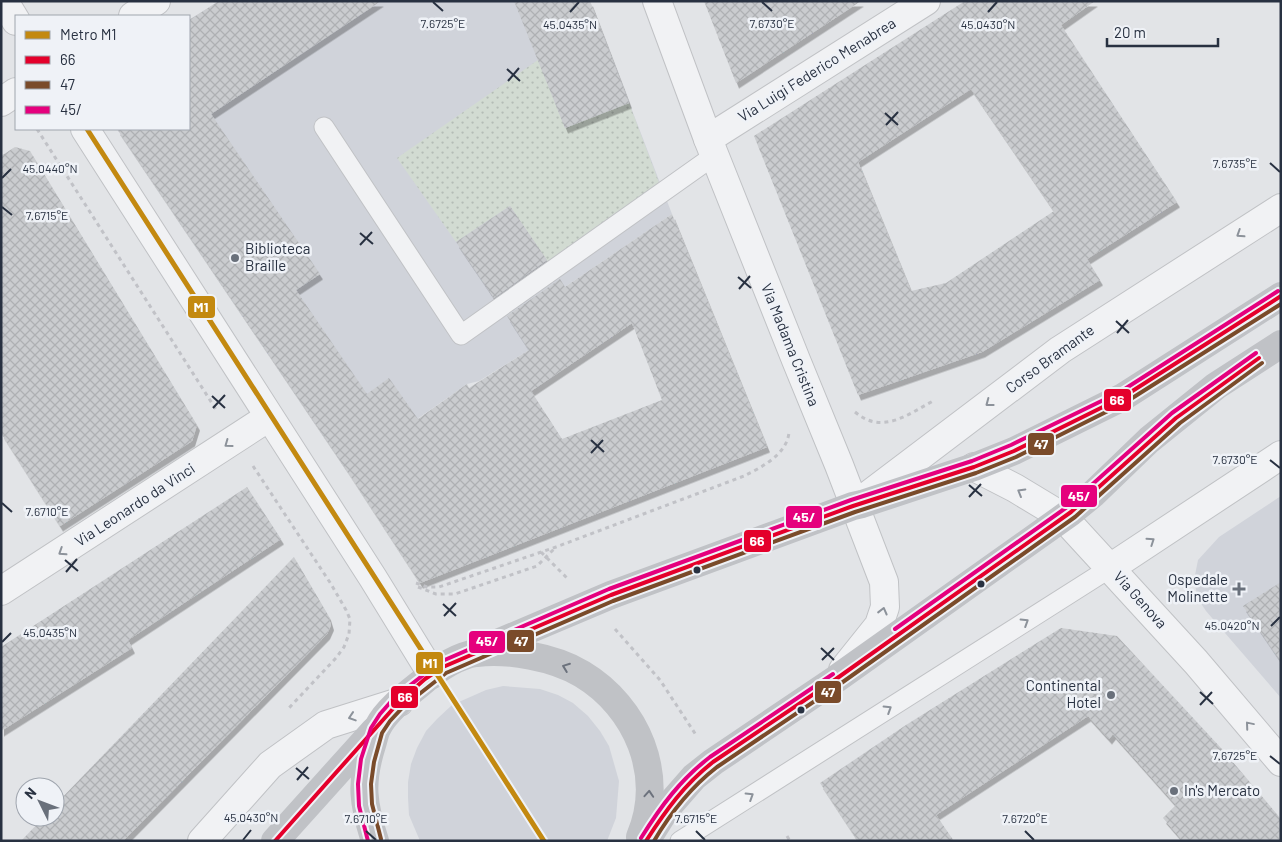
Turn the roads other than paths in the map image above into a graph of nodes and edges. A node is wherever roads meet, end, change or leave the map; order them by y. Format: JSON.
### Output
{"nodes":[{"id":1,"x":4,"y":1,"type":"edge"},
{"id":2,"x":156,"y":1,"type":"edge"},
{"id":3,"x":657,"y":1,"type":"edge"},
{"id":4,"x":926,"y":1,"type":"edge"},
{"id":5,"x":135,"y":15,"type":"edge"},
{"id":6,"x":15,"y":19,"type":"edge"},
{"id":7,"x":15,"y":93,"type":"edge"},
{"id":8,"x":1,"y":102,"type":"edge"},
{"id":9,"x":324,"y":127,"type":"dead end"},
{"id":10,"x":86,"y":130,"type":"edge"},
{"id":11,"x":712,"y":147,"type":"junction"},
{"id":12,"x":1281,"y":208,"type":"edge"},
{"id":13,"x":1281,"y":296,"type":"edge"},
{"id":14,"x":1281,"y":344,"type":"edge"},
{"id":15,"x":269,"y":417,"type":"junction"},
{"id":16,"x":1281,"y":455,"type":"edge"},
{"id":17,"x":974,"y":468,"type":"junction"},
{"id":18,"x":854,"y":506,"type":"junction"},
{"id":19,"x":1063,"y":517,"type":"junction"},
{"id":20,"x":1110,"y":568,"type":"junction"},
{"id":21,"x":1,"y":591,"type":"edge"},
{"id":22,"x":474,"y":653,"type":"junction"},
{"id":23,"x":432,"y":674,"type":"junction"},
{"id":24,"x":836,"y":679,"type":"junction"},
{"id":25,"x":399,"y":702,"type":"junction"},
{"id":26,"x":378,"y":726,"type":"junction"},
{"id":27,"x":1281,"y":762,"type":"edge"},
{"id":28,"x":202,"y":841,"type":"edge"},
{"id":29,"x":275,"y":841,"type":"edge"},
{"id":30,"x":375,"y":841,"type":"edge"},
{"id":31,"x":638,"y":841,"type":"edge"},
{"id":32,"x":646,"y":841,"type":"edge"},
{"id":33,"x":680,"y":841,"type":"edge"}],
"edges":[{"from":1,"to":6,"type":"street"},
{"from":2,"to":5,"type":"street"},
{"from":3,"to":11,"type":"street","name":"Via Madama Cristina"},
{"from":4,"to":11,"type":"street","name":"Via Luigi Federico Menabrea"},
{"from":7,"to":8,"type":"street"},
{"from":9,"to":11,"type":"lane"},
{"from":10,"to":15,"type":"street"},
{"from":11,"to":18,"type":"street","name":"Via Madama Cristina"},
{"from":12,"to":18,"type":"street","name":"Corso Bramante","one_way":true},
{"from":13,"to":17,"type":"main road","name":"Corso Bramante"},
{"from":14,"to":19,"type":"main road"},
{"from":15,"to":21,"type":"street","name":"Via Leonardo da Vinci","one_way":true},
{"from":15,"to":23,"type":"street"},
{"from":20,"to":16,"type":"street","one_way":true},
{"from":17,"to":18,"type":"main road","name":"Corso Bramante"},
{"from":19,"to":17,"type":"street","name":"Via Genova","one_way":true},
{"from":18,"to":22,"type":"main road","name":"Corso Bramante"},
{"from":24,"to":18,"type":"street","name":"Via Madama Cristina","one_way":true},
{"from":19,"to":20,"type":"street","name":"Via Genova"},
{"from":19,"to":24,"type":"main road"},
{"from":27,"to":20,"type":"street","name":"Via Genova","one_way":true},
{"from":33,"to":20,"type":"lane","one_way":true},
{"from":22,"to":23,"type":"main road","name":"Corso Bramante"},
{"from":31,"to":22,"type":"main road","one_way":true},
{"from":23,"to":25,"type":"main road","name":"Corso Bramante"},
{"from":24,"to":32,"type":"main road"},
{"from":25,"to":26,"type":"main road","name":"Corso Bramante"},
{"from":25,"to":28,"type":"street","one_way":true},
{"from":26,"to":29,"type":"main road"},
{"from":26,"to":30,"type":"main road"}]}
